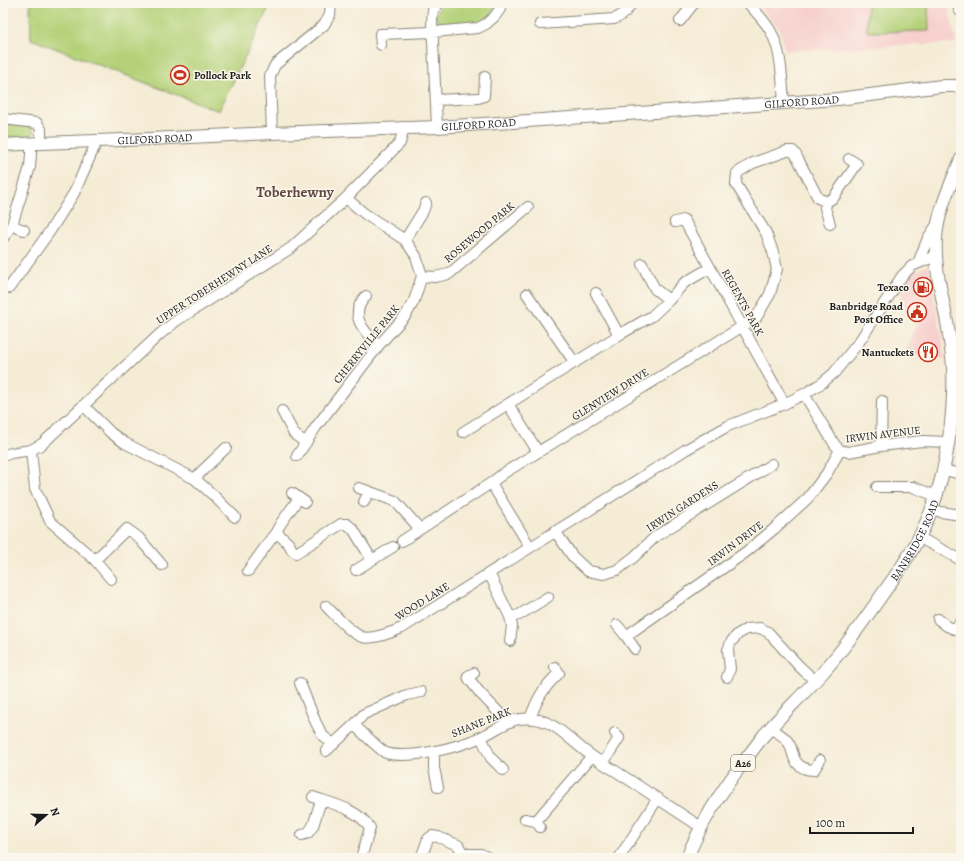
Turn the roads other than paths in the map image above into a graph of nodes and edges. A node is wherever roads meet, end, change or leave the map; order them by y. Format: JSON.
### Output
{"nodes":[{"id":1,"x":331,"y":3,"type":"edge"},
{"id":2,"x":439,"y":3,"type":"edge"},
{"id":3,"x":500,"y":3,"type":"edge"},
{"id":4,"x":632,"y":3,"type":"edge"},
{"id":5,"x":694,"y":3,"type":"edge"},
{"id":6,"x":748,"y":3,"type":"edge"},
{"id":7,"x":960,"y":3,"type":"edge"},
{"id":8,"x":961,"y":10,"type":"edge"},
{"id":9,"x":546,"y":20,"type":"dead end"},
{"id":10,"x":680,"y":21,"type":"dead end"},
{"id":11,"x":433,"y":32,"type":"junction"},
{"id":12,"x":381,"y":45,"type":"dead end"},
{"id":13,"x":485,"y":77,"type":"dead end"},
{"id":14,"x":958,"y":85,"type":"edge"},
{"id":15,"x":436,"y":100,"type":"junction"},
{"id":16,"x":784,"y":103,"type":"junction"},
{"id":17,"x":3,"y":119,"type":"edge"},
{"id":18,"x":437,"y":126,"type":"junction"},
{"id":19,"x":402,"y":127,"type":"junction"},
{"id":20,"x":272,"y":133,"type":"junction"},
{"id":21,"x":97,"y":141,"type":"junction"},
{"id":22,"x":36,"y":143,"type":"junction"},
{"id":23,"x":3,"y":145,"type":"edge"},
{"id":24,"x":849,"y":159,"type":"dead end"},
{"id":25,"x":961,"y":159,"type":"edge"},
{"id":26,"x":346,"y":198,"type":"junction"},
{"id":27,"x":827,"y":202,"type":"junction"},
{"id":28,"x":426,"y":203,"type":"dead end"},
{"id":29,"x":528,"y":208,"type":"dead end"},
{"id":30,"x":675,"y":222,"type":"dead end"},
{"id":31,"x":938,"y":223,"type":"junction"},
{"id":32,"x":830,"y":224,"type":"dead end"},
{"id":33,"x":12,"y":225,"type":"junction"},
{"id":34,"x":24,"y":230,"type":"dead end"},
{"id":35,"x":3,"y":238,"type":"edge"},
{"id":36,"x":405,"y":240,"type":"junction"},
{"id":37,"x":936,"y":256,"type":"junction"},
{"id":38,"x":918,"y":263,"type":"junction"},
{"id":39,"x":642,"y":264,"type":"dead end"},
{"id":40,"x":710,"y":268,"type":"junction"},
{"id":41,"x":422,"y":276,"type":"junction"},
{"id":42,"x":9,"y":288,"type":"dead end"},
{"id":43,"x":596,"y":293,"type":"dead end"},
{"id":44,"x":527,"y":294,"type":"dead end"},
{"id":45,"x":366,"y":296,"type":"dead end"},
{"id":46,"x":669,"y":300,"type":"junction"},
{"id":47,"x":742,"y":326,"type":"junction"},
{"id":48,"x":619,"y":335,"type":"junction"},
{"id":49,"x":378,"y":345,"type":"junction"},
{"id":50,"x":575,"y":363,"type":"junction"},
{"id":51,"x":957,"y":365,"type":"edge"},
{"id":52,"x":804,"y":394,"type":"junction"},
{"id":53,"x":882,"y":401,"type":"dead end"},
{"id":54,"x":508,"y":404,"type":"junction"},
{"id":55,"x":784,"y":404,"type":"junction"},
{"id":56,"x":84,"y":406,"type":"junction"},
{"id":57,"x":282,"y":411,"type":"dead end"},
{"id":58,"x":466,"y":427,"type":"dead end"},
{"id":59,"x":948,"y":442,"type":"junction"},
{"id":60,"x":306,"y":443,"type":"junction"},
{"id":61,"x":881,"y":446,"type":"junction"},
{"id":62,"x":226,"y":448,"type":"dead end"},
{"id":63,"x":31,"y":450,"type":"junction"},
{"id":64,"x":840,"y":450,"type":"junction"},
{"id":65,"x":538,"y":452,"type":"junction"},
{"id":66,"x":3,"y":456,"type":"edge"},
{"id":67,"x":297,"y":456,"type":"dead end"},
{"id":68,"x":772,"y":464,"type":"dead end"},
{"id":69,"x":944,"y":470,"type":"junction"},
{"id":70,"x":961,"y":474,"type":"edge"},
{"id":71,"x":195,"y":479,"type":"junction"},
{"id":72,"x":491,"y":483,"type":"junction"},
{"id":73,"x":359,"y":488,"type":"dead end"},
{"id":74,"x":877,"y":488,"type":"dead end"},
{"id":75,"x":369,"y":491,"type":"junction"},
{"id":76,"x":936,"y":496,"type":"junction"},
{"id":77,"x":299,"y":498,"type":"dead end"},
{"id":78,"x":364,"y":502,"type":"dead end"},
{"id":79,"x":932,"y":509,"type":"junction"},
{"id":80,"x":961,"y":515,"type":"edge"},
{"id":81,"x":235,"y":517,"type":"dead end"},
{"id":82,"x":420,"y":529,"type":"junction"},
{"id":83,"x":555,"y":531,"type":"junction"},
{"id":84,"x":276,"y":532,"type":"junction"},
{"id":85,"x":920,"y":538,"type":"junction"},
{"id":86,"x":530,"y":547,"type":"junction"},
{"id":87,"x":95,"y":560,"type":"junction"},
{"id":88,"x":372,"y":560,"type":"junction"},
{"id":89,"x":961,"y":560,"type":"edge"},
{"id":90,"x":249,"y":564,"type":"dead end"},
{"id":91,"x":162,"y":565,"type":"dead end"},
{"id":92,"x":356,"y":570,"type":"dead end"},
{"id":93,"x":489,"y":573,"type":"junction"},
{"id":94,"x":111,"y":578,"type":"dead end"},
{"id":95,"x":551,"y":596,"type":"dead end"},
{"id":96,"x":326,"y":606,"type":"dead end"},
{"id":97,"x":510,"y":617,"type":"junction"},
{"id":98,"x":938,"y":619,"type":"dead end"},
{"id":99,"x":961,"y":621,"type":"edge"},
{"id":100,"x":617,"y":625,"type":"dead end"},
{"id":101,"x":626,"y":636,"type":"junction"},
{"id":102,"x":510,"y":641,"type":"dead end"},
{"id":103,"x":635,"y":649,"type":"dead end"},
{"id":104,"x":555,"y":667,"type":"dead end"},
{"id":105,"x":468,"y":673,"type":"dead end"},
{"id":106,"x":727,"y":677,"type":"dead end"},
{"id":107,"x":815,"y":681,"type":"junction"},
{"id":108,"x":304,"y":686,"type":"dead end"},
{"id":109,"x":417,"y":695,"type":"dead end"},
{"id":110,"x":530,"y":719,"type":"junction"},
{"id":111,"x":508,"y":722,"type":"junction"},
{"id":112,"x":354,"y":725,"type":"junction"},
{"id":113,"x":770,"y":728,"type":"junction"},
{"id":114,"x":615,"y":734,"type":"dead end"},
{"id":115,"x":481,"y":737,"type":"junction"},
{"id":116,"x":434,"y":751,"type":"junction"},
{"id":117,"x":592,"y":756,"type":"junction"},
{"id":118,"x":820,"y":760,"type":"dead end"},
{"id":119,"x":603,"y":763,"type":"junction"},
{"id":120,"x":503,"y":770,"type":"dead end"},
{"id":121,"x":438,"y":787,"type":"dead end"},
{"id":122,"x":658,"y":798,"type":"junction"},
{"id":123,"x":525,"y":819,"type":"dead end"},
{"id":124,"x":701,"y":827,"type":"junction"},
{"id":125,"x":307,"y":836,"type":"dead end"},
{"id":126,"x":624,"y":856,"type":"edge"},
{"id":127,"x":361,"y":858,"type":"edge"},
{"id":128,"x":421,"y":858,"type":"edge"},
{"id":129,"x":489,"y":858,"type":"edge"},
{"id":130,"x":687,"y":858,"type":"edge"}],
"edges":[{"from":1,"to":20,"type":"street"},
{"from":2,"to":11,"type":"street"},
{"from":3,"to":11,"type":"street"},
{"from":4,"to":9,"type":"street"},
{"from":5,"to":10,"type":"street"},
{"from":6,"to":16,"type":"street"},
{"from":7,"to":8,"type":"highway"},
{"from":11,"to":12,"type":"street"},
{"from":11,"to":15,"type":"street"},
{"from":13,"to":15,"type":"street"},
{"from":14,"to":16,"type":"main road","name":"GILFORD ROAD"},
{"from":15,"to":18,"type":"street"},
{"from":16,"to":18,"type":"main road","name":"GILFORD ROAD"},
{"from":17,"to":22,"type":"street"},
{"from":18,"to":19,"type":"main road","name":"GILFORD ROAD"},
{"from":19,"to":20,"type":"main road","name":"GILFORD ROAD"},
{"from":19,"to":26,"type":"street","name":"UPPER TOBERHEWNY LANE"},
{"from":20,"to":21,"type":"main road","name":"GILFORD ROAD"},
{"from":21,"to":22,"type":"main road","name":"GILFORD ROAD"},
{"from":21,"to":42,"type":"street"},
{"from":22,"to":23,"type":"main road","name":"GILFORD ROAD"},
{"from":22,"to":33,"type":"street"},
{"from":24,"to":27,"type":"street"},
{"from":25,"to":31,"type":"main road","name":"BANBRIDGE ROAD","number":"A26"},
{"from":26,"to":36,"type":"street"},
{"from":26,"to":56,"type":"street","name":"UPPER TOBERHEWNY LANE"},
{"from":27,"to":32,"type":"street"},
{"from":27,"to":47,"type":"street","name":"GLENVIEW DRIVE"},
{"from":28,"to":36,"type":"street"},
{"from":29,"to":41,"type":"street","name":"ROSEWOOD PARK"},
{"from":30,"to":40,"type":"street","name":"REGENTS PARK"},
{"from":31,"to":37,"type":"main road","name":"BANBRIDGE ROAD","number":"A26"},
{"from":31,"to":38,"type":"street"},
{"from":33,"to":34,"type":"street"},
{"from":33,"to":35,"type":"street"},
{"from":36,"to":41,"type":"street"},
{"from":37,"to":38,"type":"street"},
{"from":37,"to":51,"type":"main road","name":"BANBRIDGE ROAD","number":"A26"},
{"from":38,"to":52,"type":"street","name":"WOOD LANE"},
{"from":39,"to":46,"type":"street"},
{"from":40,"to":46,"type":"street"},
{"from":40,"to":47,"type":"street","name":"REGENTS PARK"},
{"from":41,"to":49,"type":"street","name":"CHERRYVILLE PARK"},
{"from":43,"to":48,"type":"street"},
{"from":44,"to":50,"type":"street"},
{"from":45,"to":49,"type":"street"},
{"from":46,"to":48,"type":"street"},
{"from":47,"to":55,"type":"street","name":"REGENTS PARK"},
{"from":47,"to":65,"type":"street","name":"GLENVIEW DRIVE"},
{"from":48,"to":50,"type":"street"},
{"from":49,"to":60,"type":"street","name":"CHERRYVILLE PARK"},
{"from":50,"to":54,"type":"street"},
{"from":51,"to":59,"type":"main road","name":"BANBRIDGE ROAD","number":"A26"},
{"from":52,"to":55,"type":"street","name":"WOOD LANE"},
{"from":52,"to":64,"type":"street","name":"IRWIN AVENUE"},
{"from":53,"to":61,"type":"street"},
{"from":54,"to":58,"type":"street"},
{"from":54,"to":65,"type":"street"},
{"from":55,"to":83,"type":"street","name":"WOOD LANE"},
{"from":56,"to":63,"type":"street","name":"UPPER TOBERHEWNY LANE"},
{"from":56,"to":71,"type":"street"},
{"from":57,"to":60,"type":"street"},
{"from":59,"to":61,"type":"street","name":"IRWIN AVENUE"},
{"from":59,"to":69,"type":"main road","name":"BANBRIDGE ROAD","number":"A26"},
{"from":60,"to":67,"type":"street","name":"CHERRYVILLE PARK"},
{"from":61,"to":64,"type":"street","name":"IRWIN AVENUE"},
{"from":62,"to":71,"type":"street"},
{"from":63,"to":66,"type":"street","name":"UPPER TOBERHEWNY LANE"},
{"from":63,"to":87,"type":"street"},
{"from":64,"to":101,"type":"street","name":"IRWIN DRIVE"},
{"from":65,"to":72,"type":"street","name":"GLENVIEW DRIVE"},
{"from":68,"to":83,"type":"street","name":"IRWIN GARDENS"},
{"from":69,"to":70,"type":"street"},
{"from":69,"to":76,"type":"main road","name":"BANBRIDGE ROAD","number":"A26"},
{"from":71,"to":81,"type":"street"},
{"from":72,"to":82,"type":"street","name":"GLENVIEW DRIVE"},
{"from":72,"to":86,"type":"street"},
{"from":73,"to":75,"type":"street"},
{"from":74,"to":76,"type":"street"},
{"from":75,"to":78,"type":"street"},
{"from":75,"to":82,"type":"street"},
{"from":76,"to":79,"type":"main road","name":"BANBRIDGE ROAD","number":"A26"},
{"from":77,"to":84,"type":"street"},
{"from":79,"to":80,"type":"street"},
{"from":79,"to":85,"type":"main road","name":"BANBRIDGE ROAD","number":"A26"},
{"from":82,"to":88,"type":"street","name":"GLENVIEW DRIVE"},
{"from":83,"to":86,"type":"street","name":"WOOD LANE"},
{"from":84,"to":88,"type":"street"},
{"from":84,"to":90,"type":"street"},
{"from":85,"to":89,"type":"street"},
{"from":85,"to":107,"type":"main road","name":"BANBRIDGE ROAD","number":"A26"},
{"from":86,"to":93,"type":"street","name":"WOOD LANE"},
{"from":87,"to":91,"type":"street"},
{"from":87,"to":94,"type":"street"},
{"from":88,"to":92,"type":"street","name":"GLENVIEW DRIVE"},
{"from":93,"to":96,"type":"street","name":"WOOD LANE"},
{"from":93,"to":97,"type":"street"},
{"from":95,"to":97,"type":"street"},
{"from":97,"to":102,"type":"street"},
{"from":98,"to":99,"type":"street"},
{"from":100,"to":101,"type":"street"},
{"from":101,"to":103,"type":"street"},
{"from":104,"to":110,"type":"street"},
{"from":105,"to":111,"type":"street"},
{"from":106,"to":107,"type":"street"},
{"from":107,"to":113,"type":"main road","name":"BANBRIDGE ROAD","number":"A26"},
{"from":108,"to":112,"type":"street"},
{"from":109,"to":112,"type":"street"},
{"from":110,"to":111,"type":"street","name":"SHANE PARK"},
{"from":110,"to":117,"type":"street","name":"SHANE PARK"},
{"from":111,"to":115,"type":"street","name":"SHANE PARK"},
{"from":112,"to":116,"type":"street","name":"SHANE PARK"},
{"from":113,"to":118,"type":"street"},
{"from":113,"to":124,"type":"main road","name":"BANBRIDGE ROAD","number":"A26"},
{"from":114,"to":119,"type":"street"},
{"from":115,"to":116,"type":"street","name":"SHANE PARK"},
{"from":115,"to":120,"type":"street"},
{"from":116,"to":121,"type":"street"},
{"from":117,"to":119,"type":"street","name":"SHANE PARK"},
{"from":117,"to":123,"type":"street"},
{"from":119,"to":122,"type":"street","name":"SHANE PARK"},
{"from":122,"to":124,"type":"street","name":"SHANE PARK"},
{"from":122,"to":126,"type":"street"},
{"from":124,"to":130,"type":"main road","name":"BANBRIDGE ROAD","number":"A26"},
{"from":125,"to":127,"type":"street"},
{"from":128,"to":129,"type":"street"}]}
